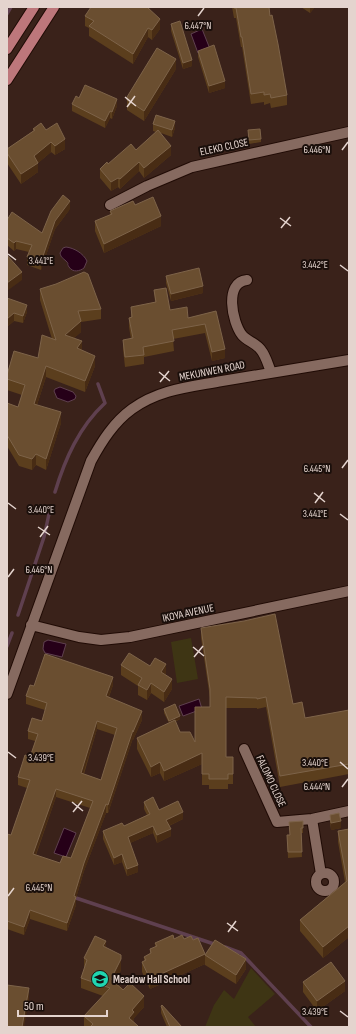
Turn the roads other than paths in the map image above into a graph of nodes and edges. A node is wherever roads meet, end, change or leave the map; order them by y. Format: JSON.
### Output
{"nodes":[{"id":1,"x":34,"y":7,"type":"edge"},
{"id":2,"x":54,"y":7,"type":"edge"},
{"id":3,"x":7,"y":49,"type":"edge"},
{"id":4,"x":7,"y":80,"type":"edge"},
{"id":5,"x":349,"y":132,"type":"edge"},
{"id":6,"x":110,"y":205,"type":"dead end"},
{"id":7,"x":247,"y":280,"type":"dead end"},
{"id":8,"x":349,"y":360,"type":"edge"},
{"id":9,"x":271,"y":372,"type":"junction"},
{"id":10,"x":349,"y":591,"type":"edge"},
{"id":11,"x":31,"y":625,"type":"junction"},
{"id":12,"x":7,"y":694,"type":"edge"},
{"id":13,"x":244,"y":749,"type":"dead end"},
{"id":14,"x":349,"y":811,"type":"edge"},
{"id":15,"x":312,"y":819,"type":"junction"},
{"id":16,"x":321,"y":874,"type":"dead end"}],
"edges":[{"from":1,"to":3,"type":"main road"},
{"from":2,"to":4,"type":"main road"},
{"from":5,"to":6,"type":"street","name":"ELEKO CLOSE"},
{"from":7,"to":9,"type":"street"},
{"from":8,"to":9,"type":"street","name":"MEKUNWEN ROAD"},
{"from":9,"to":11,"type":"street","name":"MEKUNWEN ROAD"},
{"from":10,"to":11,"type":"street","name":"IKOYA AVENUE"},
{"from":11,"to":12,"type":"street","name":"MEKUNWEN ROAD"},
{"from":13,"to":15,"type":"street","name":"FALOMO CLOSE"},
{"from":14,"to":15,"type":"street","name":"FALOMO CLOSE"},
{"from":15,"to":16,"type":"street"}]}
